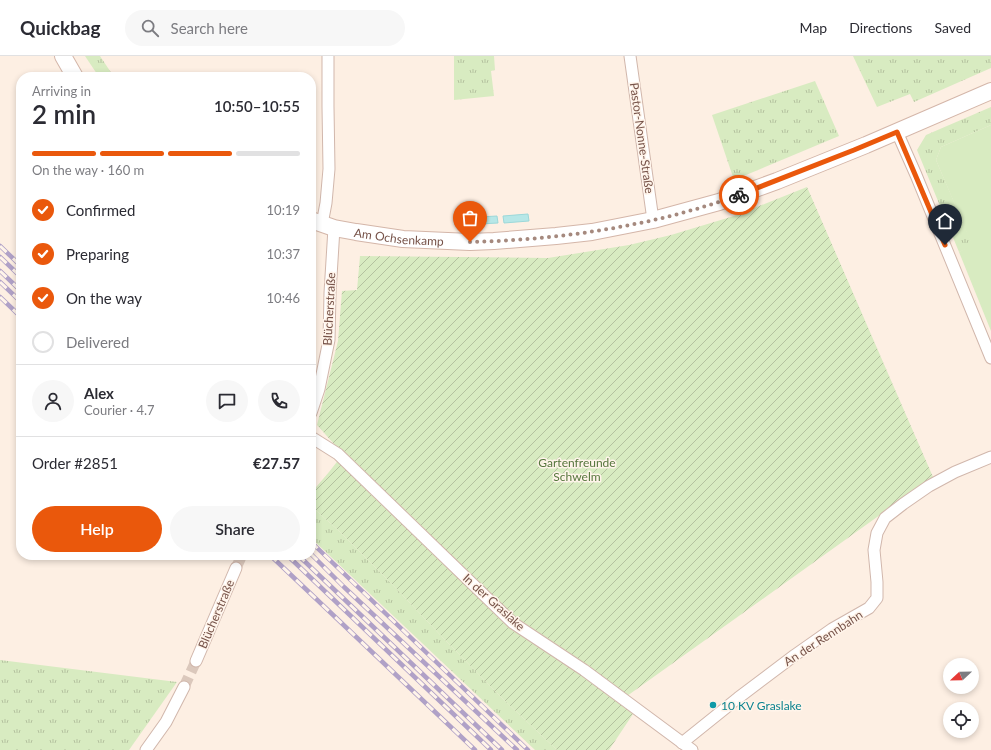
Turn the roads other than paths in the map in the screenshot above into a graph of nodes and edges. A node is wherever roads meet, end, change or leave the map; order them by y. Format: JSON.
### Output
{"nodes":[{"id":1,"x":63,"y":56,"type":"edge"},
{"id":2,"x":328,"y":56,"type":"edge"},
{"id":3,"x":630,"y":56,"type":"edge"},
{"id":4,"x":72,"y":72,"type":"edge"},
{"id":5,"x":991,"y":91,"type":"edge"},
{"id":6,"x":897,"y":132,"type":"junction"},
{"id":7,"x":653,"y":220,"type":"junction"},
{"id":8,"x":322,"y":224,"type":"edge"},
{"id":9,"x":991,"y":358,"type":"edge"},
{"id":10,"x":316,"y":398,"type":"edge"},
{"id":11,"x":316,"y":439,"type":"edge"},
{"id":12,"x":991,"y":457,"type":"edge"},
{"id":13,"x":236,"y":568,"type":"tunnel mouth"},
{"id":14,"x":196,"y":661,"type":"tunnel mouth"},
{"id":15,"x":184,"y":687,"type":"tunnel mouth"},
{"id":16,"x":682,"y":743,"type":"junction"},
{"id":17,"x":146,"y":750,"type":"edge"},
{"id":18,"x":692,"y":750,"type":"edge"}],
"edges":[{"from":1,"to":4,"type":"main road"},
{"from":2,"to":8,"type":"street","name":"Blücherstraße"},
{"from":3,"to":7,"type":"street","name":"Pastor-Nonne-Straße"},
{"from":5,"to":6,"type":"main road","name":"Am Ochsenkamp"},
{"from":6,"to":7,"type":"main road","name":"Am Ochsenkamp"},
{"from":6,"to":9,"type":"street"},
{"from":7,"to":8,"type":"main road","name":"Am Ochsenkamp"},
{"from":8,"to":10,"type":"street","name":"Blücherstraße"},
{"from":11,"to":16,"type":"street","name":"In der Graslake"},
{"from":12,"to":16,"type":"street","name":"An der Rennbahn"},
{"from":13,"to":14,"type":"street","name":"Blücherstraße"},
{"from":15,"to":17,"type":"street"},
{"from":16,"to":18,"type":"street","name":"In der Graslake"}]}
